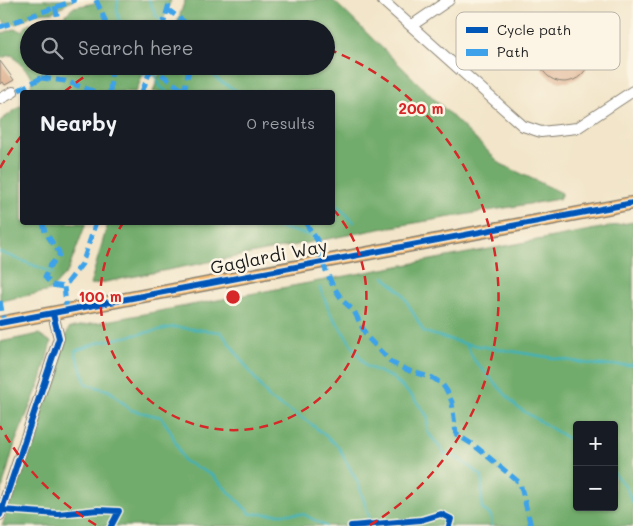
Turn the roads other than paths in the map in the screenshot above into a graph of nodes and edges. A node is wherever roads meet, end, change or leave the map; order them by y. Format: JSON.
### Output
{"nodes":[{"id":1,"x":382,"y":0,"type":"edge"},
{"id":2,"x":449,"y":0,"type":"edge"},
{"id":3,"x":411,"y":26,"type":"junction"},
{"id":4,"x":456,"y":66,"type":"edge"},
{"id":5,"x":460,"y":70,"type":"edge"},
{"id":6,"x":633,"y":91,"type":"edge"},
{"id":7,"x":13,"y":92,"type":"dead end"},
{"id":8,"x":0,"y":100,"type":"edge"},
{"id":9,"x":633,"y":202,"type":"edge"},
{"id":10,"x":53,"y":314,"type":"junction"},
{"id":11,"x":0,"y":324,"type":"edge"},
{"id":12,"x":0,"y":515,"type":"edge"}],
"edges":[{"from":1,"to":3,"type":"lane"},
{"from":2,"to":3,"type":"lane"},
{"from":3,"to":4,"type":"lane"},
{"from":5,"to":6,"type":"lane"},
{"from":7,"to":8,"type":"lane"},
{"from":9,"to":10,"type":"main road","name":"Gaglardi Way"},
{"from":10,"to":11,"type":"main road","name":"Gaglardi Way"},
{"from":10,"to":12,"type":"lane"}]}
